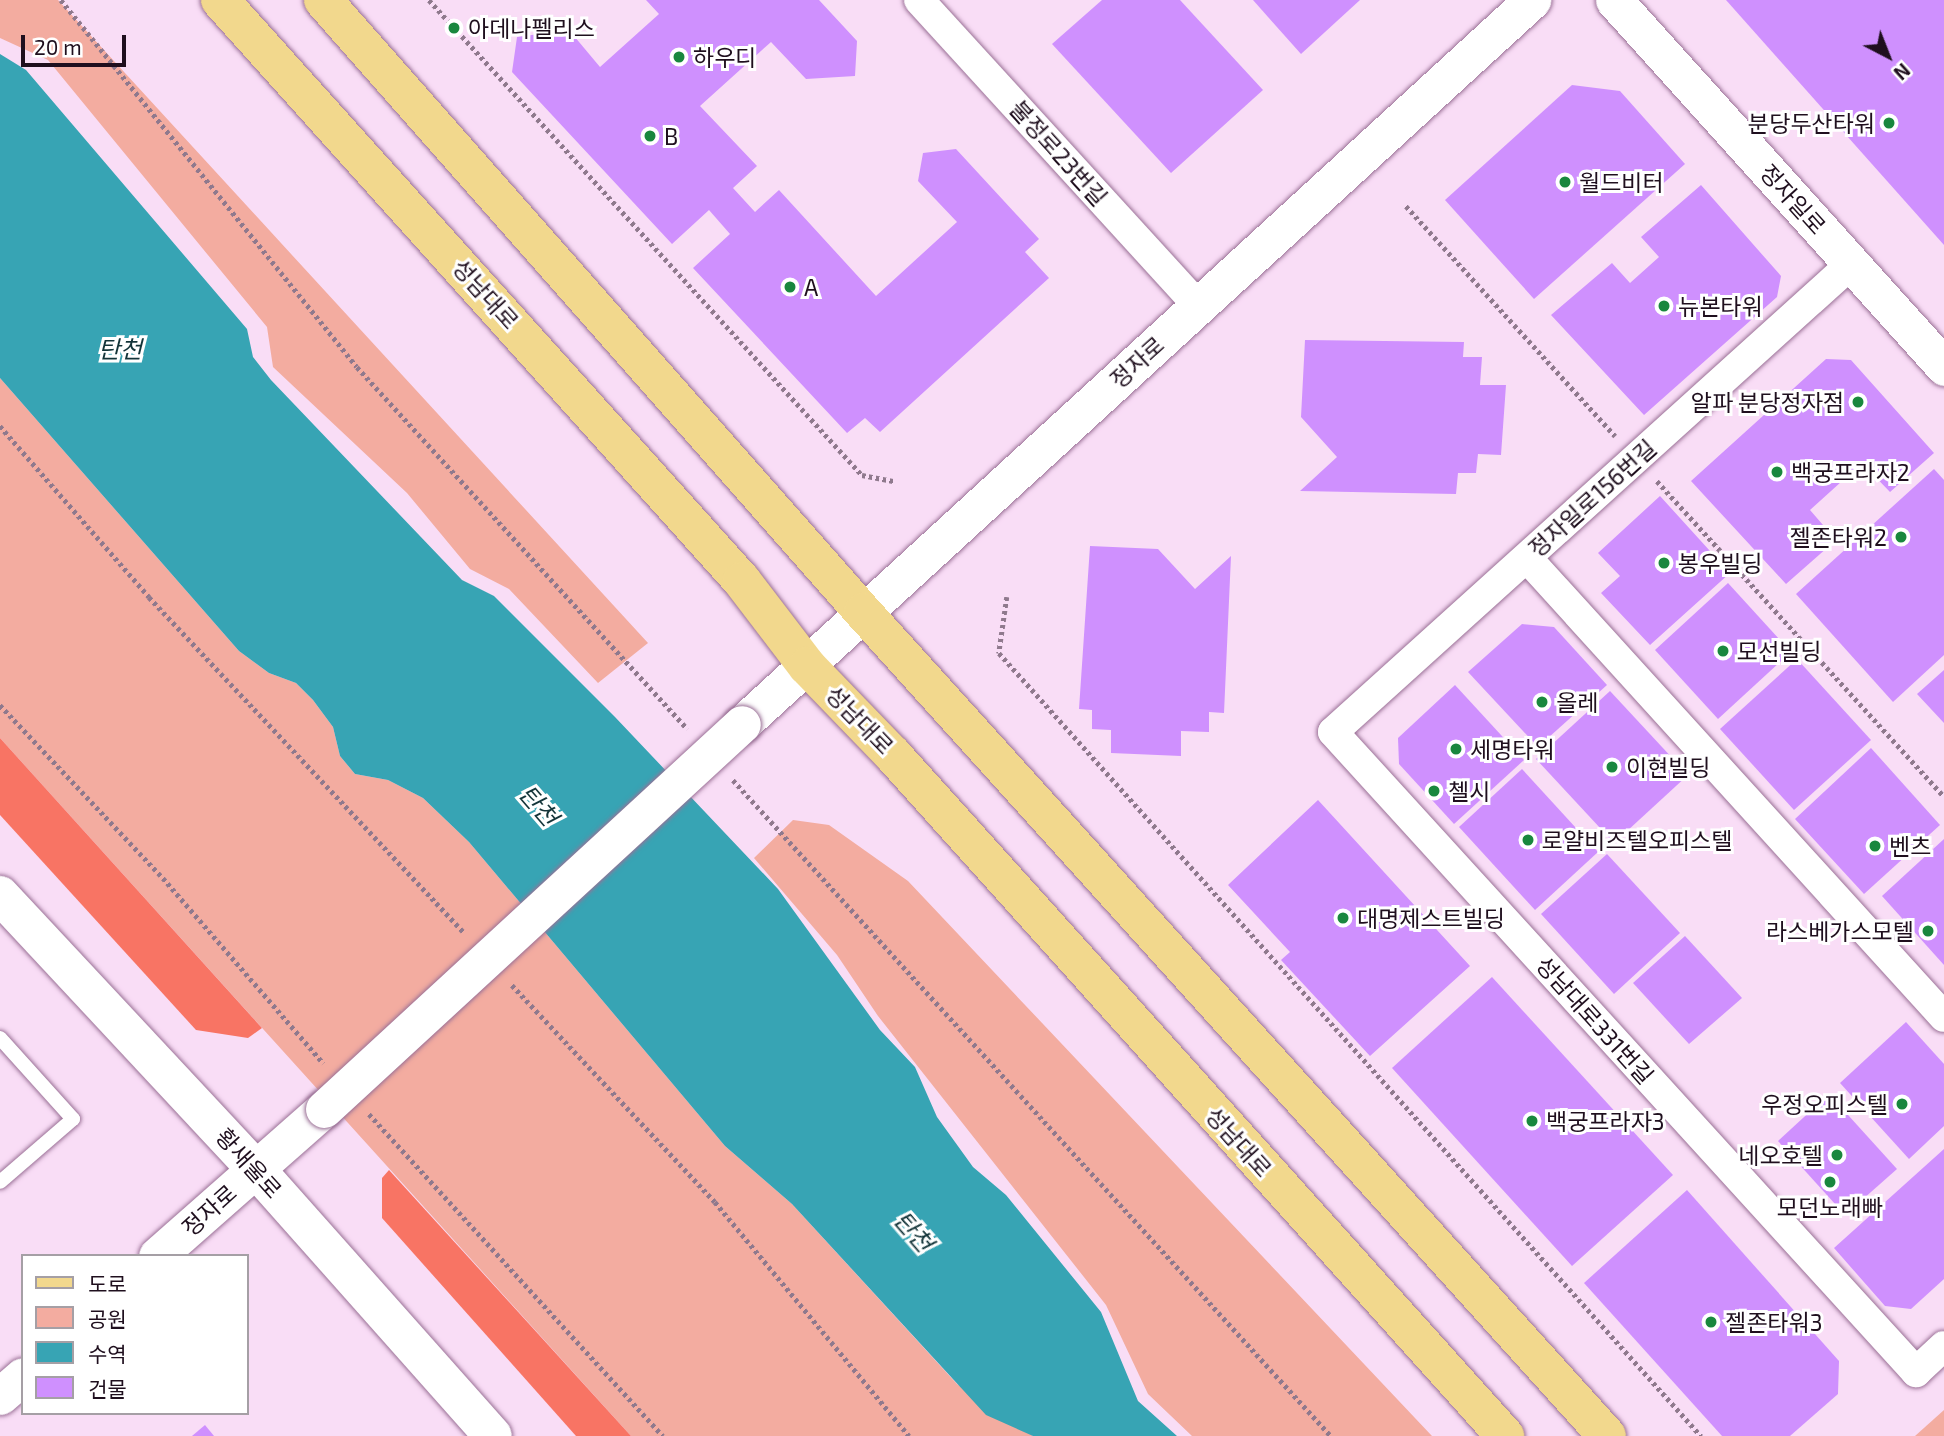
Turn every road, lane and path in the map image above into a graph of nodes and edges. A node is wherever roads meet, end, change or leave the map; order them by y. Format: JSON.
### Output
{"nodes":[{"id":1,"x":220,"y":0,"type":"edge"},
{"id":2,"x":323,"y":0,"type":"edge"},
{"id":3,"x":429,"y":0,"type":"edge"},
{"id":4,"x":919,"y":0,"type":"edge"},
{"id":5,"x":1532,"y":0,"type":"edge"},
{"id":6,"x":1614,"y":0,"type":"edge"},
{"id":7,"x":1406,"y":206,"type":"dead end"},
{"id":8,"x":1851,"y":264,"type":"junction"},
{"id":9,"x":1198,"y":306,"type":"junction"},
{"id":10,"x":1944,"y":367,"type":"edge"},
{"id":11,"x":0,"y":426,"type":"edge"},
{"id":12,"x":1636,"y":458,"type":"junction"},
{"id":13,"x":894,"y":481,"type":"dead end"},
{"id":14,"x":1527,"y":558,"type":"junction"},
{"id":15,"x":1007,"y":597,"type":"dead end"},
{"id":16,"x":863,"y":612,"type":"junction"},
{"id":17,"x":807,"y":666,"type":"junction"},
{"id":18,"x":1334,"y":732,"type":"joint"},
{"id":19,"x":1944,"y":796,"type":"edge"},
{"id":20,"x":0,"y":895,"type":"edge"},
{"id":21,"x":467,"y":934,"type":"dead end"},
{"id":22,"x":503,"y":974,"type":"dead end"},
{"id":23,"x":1944,"y":1017,"type":"edge"},
{"id":24,"x":0,"y":1038,"type":"edge"},
{"id":25,"x":255,"y":1168,"type":"junction"},
{"id":26,"x":0,"y":1182,"type":"edge"},
{"id":27,"x":159,"y":1254,"type":"edge"},
{"id":28,"x":1944,"y":1346,"type":"edge"},
{"id":29,"x":21,"y":1378,"type":"edge"},
{"id":30,"x":0,"y":1396,"type":"edge"},
{"id":31,"x":493,"y":1436,"type":"edge"},
{"id":32,"x":909,"y":1436,"type":"edge"},
{"id":33,"x":1505,"y":1436,"type":"edge"},
{"id":34,"x":1607,"y":1436,"type":"edge"},
{"id":35,"x":1701,"y":1436,"type":"edge"}],
"edges":[{"from":1,"to":17,"type":"main road","name":"성남대로"},
{"from":2,"to":16,"type":"main road"},
{"from":3,"to":13,"type":"path"},
{"from":4,"to":9,"type":"street","name":"불정로23번길"},
{"from":5,"to":9,"type":"street","name":"정자로"},
{"from":6,"to":8,"type":"street","name":"정자일로"},
{"from":7,"to":12,"type":"path"},
{"from":8,"to":10,"type":"street","name":"정자일로"},
{"from":8,"to":12,"type":"street","name":"정자일로156번길"},
{"from":9,"to":16,"type":"street","name":"정자로"},
{"from":11,"to":21,"type":"path"},
{"from":12,"to":14,"type":"street","name":"정자일로156번길"},
{"from":12,"to":19,"type":"path"},
{"from":14,"to":18,"type":"street","name":"정자일로156번길"},
{"from":14,"to":23,"type":"street"},
{"from":15,"to":35,"type":"path"},
{"from":16,"to":17,"type":"street","name":"정자로"},
{"from":16,"to":34,"type":"main road"},
{"from":17,"to":25,"type":"street","name":"정자로","bridge":true},
{"from":17,"to":33,"type":"main road","name":"성남대로"},
{"from":18,"to":28,"type":"street","name":"성남대로331번길"},
{"from":20,"to":25,"type":"main road","name":"황새울로"},
{"from":22,"to":32,"type":"path"},
{"from":24,"to":26,"type":"lane"},
{"from":25,"to":27,"type":"street","name":"정자로"},
{"from":25,"to":31,"type":"main road","name":"황새울로"},
{"from":29,"to":30,"type":"street"}]}
